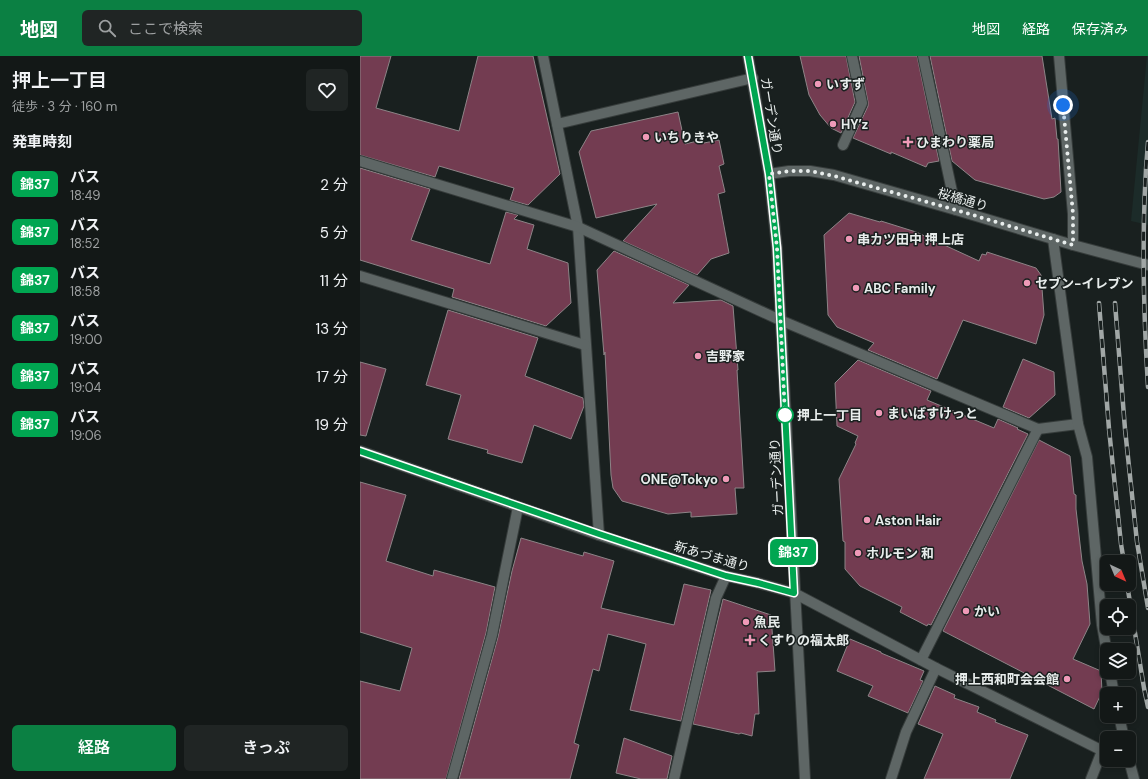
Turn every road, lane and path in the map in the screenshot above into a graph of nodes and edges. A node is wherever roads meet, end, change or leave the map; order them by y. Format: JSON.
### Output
{"nodes":[{"id":1,"x":543,"y":56,"type":"edge"},
{"id":2,"x":748,"y":56,"type":"edge"},
{"id":3,"x":852,"y":56,"type":"edge"},
{"id":4,"x":923,"y":56,"type":"edge"},
{"id":5,"x":1059,"y":56,"type":"edge"},
{"id":6,"x":753,"y":78,"type":"junction"},
{"id":7,"x":556,"y":124,"type":"junction"},
{"id":8,"x":843,"y":145,"type":"dead end"},
{"id":9,"x":360,"y":161,"type":"edge"},
{"id":10,"x":769,"y":174,"type":"junction"},
{"id":11,"x":956,"y":210,"type":"junction"},
{"id":12,"x":578,"y":227,"type":"junction"},
{"id":13,"x":1053,"y":239,"type":"junction"},
{"id":14,"x":1073,"y":245,"type":"junction"},
{"id":15,"x":1148,"y":265,"type":"edge"},
{"id":16,"x":360,"y":276,"type":"edge"},
{"id":17,"x":780,"y":320,"type":"junction"},
{"id":18,"x":585,"y":345,"type":"junction"},
{"id":19,"x":1078,"y":424,"type":"junction"},
{"id":20,"x":1038,"y":429,"type":"junction"},
{"id":21,"x":360,"y":451,"type":"edge"},
{"id":22,"x":518,"y":507,"type":"junction"},
{"id":23,"x":599,"y":534,"type":"junction"},
{"id":24,"x":726,"y":576,"type":"junction"},
{"id":25,"x":794,"y":593,"type":"junction"},
{"id":26,"x":1105,"y":643,"type":"edge"},
{"id":27,"x":921,"y":660,"type":"junction"},
{"id":28,"x":936,"y":668,"type":"junction"},
{"id":29,"x":1100,"y":750,"type":"edge"},
{"id":30,"x":1100,"y":760,"type":"edge"},
{"id":31,"x":1129,"y":767,"type":"edge"},
{"id":32,"x":452,"y":779,"type":"edge"},
{"id":33,"x":674,"y":779,"type":"edge"},
{"id":34,"x":805,"y":779,"type":"edge"},
{"id":35,"x":891,"y":779,"type":"edge"},
{"id":36,"x":1091,"y":779,"type":"edge"},
{"id":37,"x":1134,"y":779,"type":"edge"}],
"edges":[{"from":1,"to":7,"type":"street"},
{"from":2,"to":6,"type":"street","name":"ガーデン通り"},
{"from":3,"to":8,"type":"street"},
{"from":4,"to":11,"type":"street"},
{"from":5,"to":14,"type":"street"},
{"from":6,"to":7,"type":"street"},
{"from":6,"to":10,"type":"street","name":"ガーデン通り"},
{"from":7,"to":12,"type":"street"},
{"from":9,"to":12,"type":"street"},
{"from":10,"to":11,"type":"street","name":"桜橋通り"},
{"from":10,"to":17,"type":"street","name":"ガーデン通り"},
{"from":11,"to":13,"type":"street","name":"桜橋通り"},
{"from":12,"to":17,"type":"street"},
{"from":12,"to":18,"type":"street"},
{"from":13,"to":14,"type":"street","name":"桜橋通り"},
{"from":13,"to":19,"type":"street"},
{"from":14,"to":15,"type":"street","name":"桜橋通り"},
{"from":16,"to":18,"type":"street"},
{"from":17,"to":20,"type":"street"},
{"from":17,"to":25,"type":"street","name":"ガーデン通り"},
{"from":18,"to":23,"type":"street"},
{"from":19,"to":20,"type":"street"},
{"from":19,"to":26,"type":"street"},
{"from":20,"to":27,"type":"street"},
{"from":21,"to":22,"type":"street","name":"新あづま通り"},
{"from":22,"to":23,"type":"street","name":"新あづま通り"},
{"from":22,"to":32,"type":"street"},
{"from":23,"to":24,"type":"street","name":"新あづま通り"},
{"from":24,"to":25,"type":"street","name":"新あづま通り"},
{"from":24,"to":33,"type":"street"},
{"from":25,"to":27,"type":"street","name":"新あづま通り"},
{"from":25,"to":34,"type":"street","name":"ガーデン通り"},
{"from":27,"to":28,"type":"street","name":"新あづま通り"},
{"from":28,"to":29,"type":"street","name":"新あづま通り"},
{"from":28,"to":35,"type":"street"},
{"from":30,"to":36,"type":"street"},
{"from":31,"to":37,"type":"street"}]}
